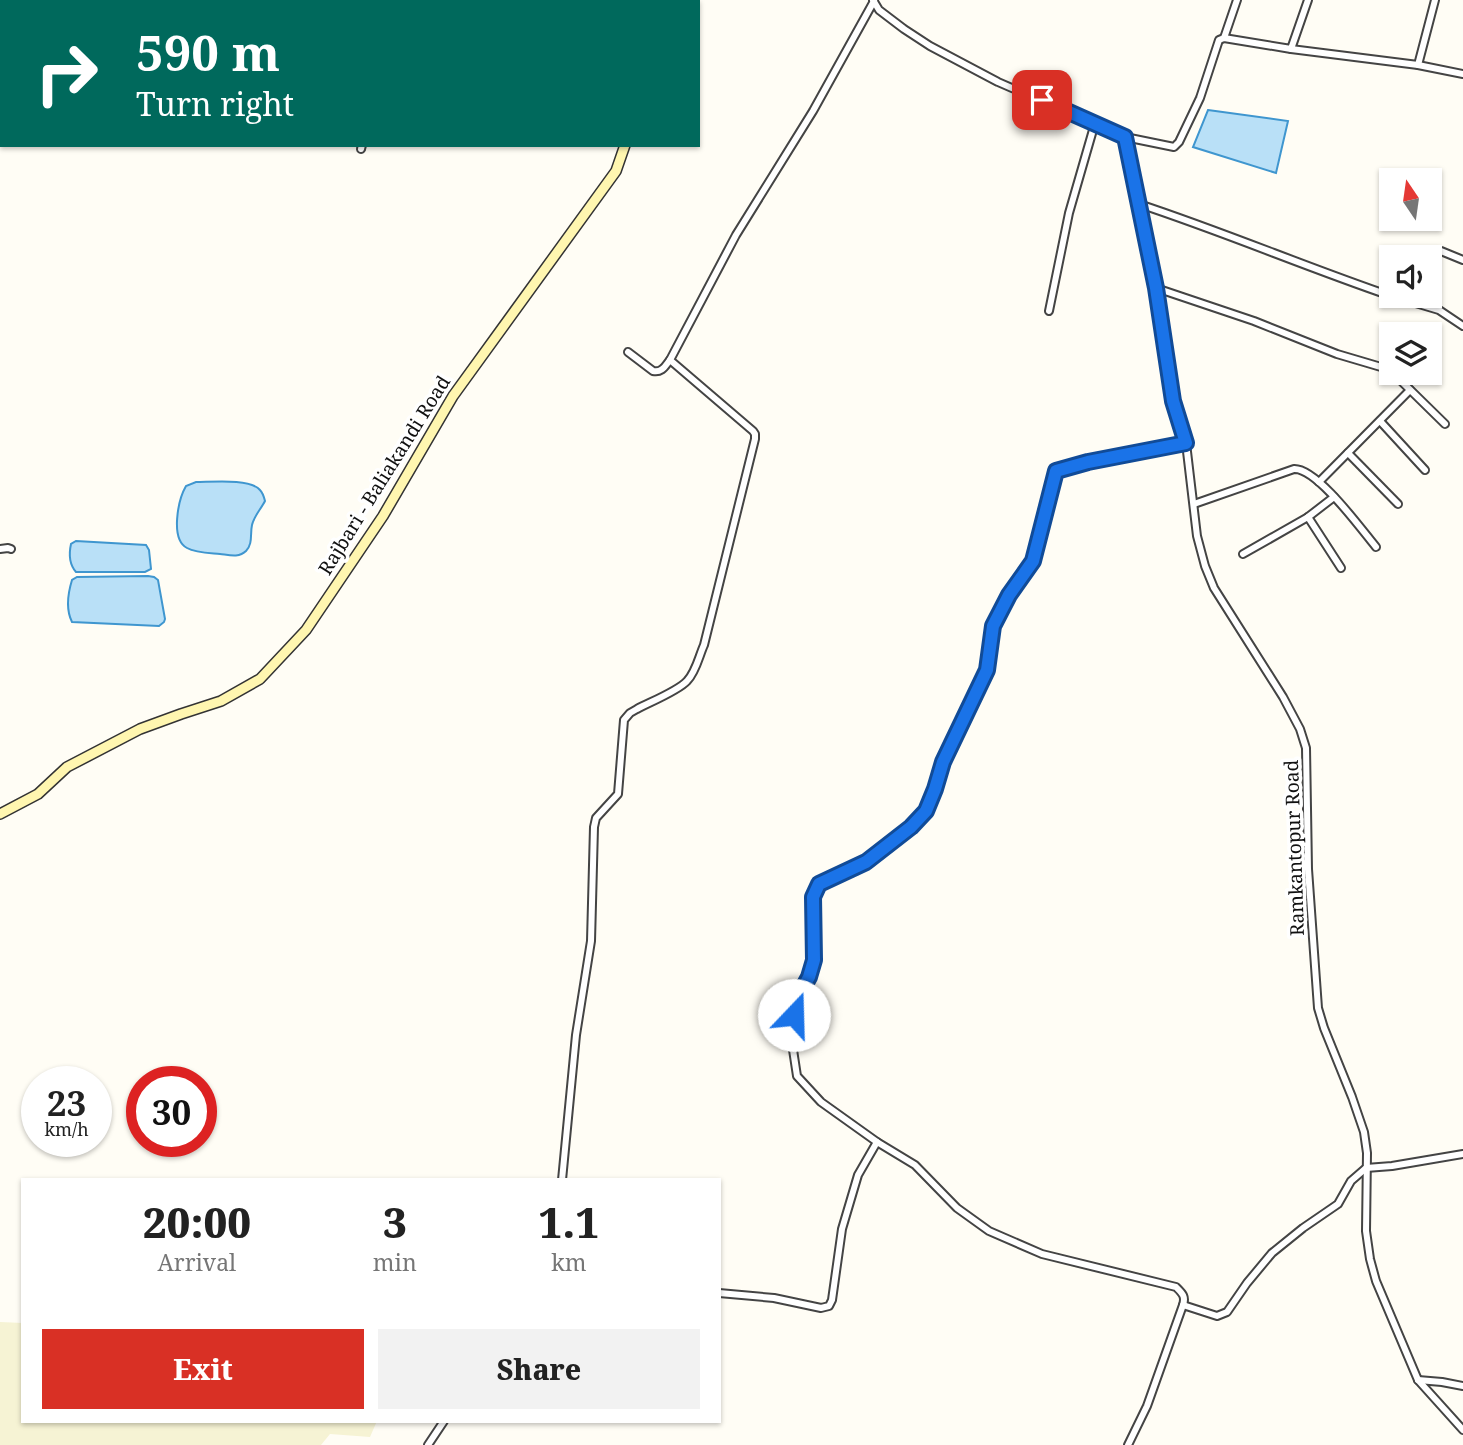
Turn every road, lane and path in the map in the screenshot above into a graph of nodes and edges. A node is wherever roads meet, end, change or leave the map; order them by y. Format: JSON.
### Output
{"nodes":[{"id":1,"x":1237,"y":0,"type":"edge"},
{"id":2,"x":1308,"y":0,"type":"edge"},
{"id":3,"x":1435,"y":0,"type":"edge"},
{"id":4,"x":873,"y":1,"type":"edge"},
{"id":5,"x":1224,"y":38,"type":"junction"},
{"id":6,"x":1292,"y":50,"type":"junction"},
{"id":7,"x":1418,"y":65,"type":"junction"},
{"id":8,"x":1463,"y":74,"type":"edge"},
{"id":9,"x":1095,"y":124,"type":"junction"},
{"id":10,"x":1125,"y":137,"type":"junction"},
{"id":11,"x":624,"y":147,"type":"edge"},
{"id":12,"x":1139,"y":204,"type":"junction"},
{"id":13,"x":1442,"y":251,"type":"edge"},
{"id":14,"x":1463,"y":260,"type":"edge"},
{"id":15,"x":1156,"y":288,"type":"junction"},
{"id":16,"x":1379,"y":291,"type":"edge"},
{"id":17,"x":1435,"y":308,"type":"edge"},
{"id":18,"x":1049,"y":311,"type":"dead end"},
{"id":19,"x":1463,"y":326,"type":"edge"},
{"id":20,"x":628,"y":352,"type":"dead end"},
{"id":21,"x":670,"y":360,"type":"junction"},
{"id":22,"x":1379,"y":366,"type":"edge"},
{"id":23,"x":1405,"y":385,"type":"edge"},
{"id":24,"x":1410,"y":390,"type":"junction"},
{"id":25,"x":1380,"y":421,"type":"junction"},
{"id":26,"x":1445,"y":424,"type":"dead end"},
{"id":27,"x":1186,"y":443,"type":"junction"},
{"id":28,"x":1348,"y":453,"type":"junction"},
{"id":29,"x":1425,"y":470,"type":"dead end"},
{"id":30,"x":1319,"y":482,"type":"junction"},
{"id":31,"x":1334,"y":497,"type":"junction"},
{"id":32,"x":1194,"y":504,"type":"junction"},
{"id":33,"x":1398,"y":504,"type":"dead end"},
{"id":34,"x":1308,"y":517,"type":"junction"},
{"id":35,"x":1376,"y":547,"type":"dead end"},
{"id":36,"x":0,"y":549,"type":"edge"},
{"id":37,"x":11,"y":549,"type":"dead end"},
{"id":38,"x":1243,"y":554,"type":"dead end"},
{"id":39,"x":1341,"y":568,"type":"dead end"},
{"id":40,"x":0,"y":814,"type":"edge"},
{"id":41,"x":877,"y":1142,"type":"junction"},
{"id":42,"x":1463,"y":1154,"type":"edge"},
{"id":43,"x":1366,"y":1168,"type":"junction"},
{"id":44,"x":562,"y":1178,"type":"edge"},
{"id":45,"x":721,"y":1293,"type":"edge"},
{"id":46,"x":1183,"y":1305,"type":"junction"},
{"id":47,"x":1418,"y":1380,"type":"junction"},
{"id":48,"x":1463,"y":1386,"type":"edge"},
{"id":49,"x":443,"y":1423,"type":"edge"},
{"id":50,"x":1463,"y":1430,"type":"edge"},
{"id":51,"x":428,"y":1445,"type":"edge"},
{"id":52,"x":1128,"y":1445,"type":"edge"}],
"edges":[{"from":1,"to":5,"type":"street"},
{"from":2,"to":6,"type":"street"},
{"from":3,"to":7,"type":"street"},
{"from":4,"to":9,"type":"street"},
{"from":4,"to":21,"type":"street"},
{"from":5,"to":6,"type":"street"},
{"from":5,"to":10,"type":"street"},
{"from":6,"to":7,"type":"street"},
{"from":7,"to":8,"type":"street"},
{"from":9,"to":10,"type":"street"},
{"from":9,"to":18,"type":"street"},
{"from":10,"to":12,"type":"street","name":"Ramkantopur Road"},
{"from":11,"to":40,"type":"main road","name":"Rajbari - Baliakandi Road"},
{"from":12,"to":15,"type":"street","name":"Ramkantopur Road"},
{"from":12,"to":16,"type":"street"},
{"from":13,"to":14,"type":"street"},
{"from":15,"to":22,"type":"street"},
{"from":15,"to":27,"type":"street","name":"Ramkantopur Road"},
{"from":17,"to":19,"type":"street"},
{"from":20,"to":21,"type":"street"},
{"from":21,"to":44,"type":"street"},
{"from":23,"to":24,"type":"street"},
{"from":24,"to":25,"type":"street"},
{"from":24,"to":26,"type":"street"},
{"from":25,"to":28,"type":"street"},
{"from":25,"to":29,"type":"street"},
{"from":27,"to":32,"type":"street","name":"Ramkantopur Road"},
{"from":27,"to":41,"type":"street"},
{"from":28,"to":30,"type":"street"},
{"from":28,"to":33,"type":"street"},
{"from":30,"to":31,"type":"street"},
{"from":30,"to":32,"type":"street"},
{"from":31,"to":34,"type":"street"},
{"from":31,"to":35,"type":"street"},
{"from":32,"to":43,"type":"street","name":"Ramkantopur Road"},
{"from":34,"to":38,"type":"street"},
{"from":34,"to":39,"type":"street"},
{"from":36,"to":37,"type":"street"},
{"from":41,"to":45,"type":"street"},
{"from":41,"to":46,"type":"street"},
{"from":42,"to":43,"type":"street"},
{"from":43,"to":46,"type":"street"},
{"from":43,"to":47,"type":"street","name":"Ramkantopur Road"},
{"from":46,"to":52,"type":"street"},
{"from":47,"to":48,"type":"street"},
{"from":47,"to":50,"type":"street","name":"Ramkantopur Road"},
{"from":49,"to":51,"type":"street"}]}
